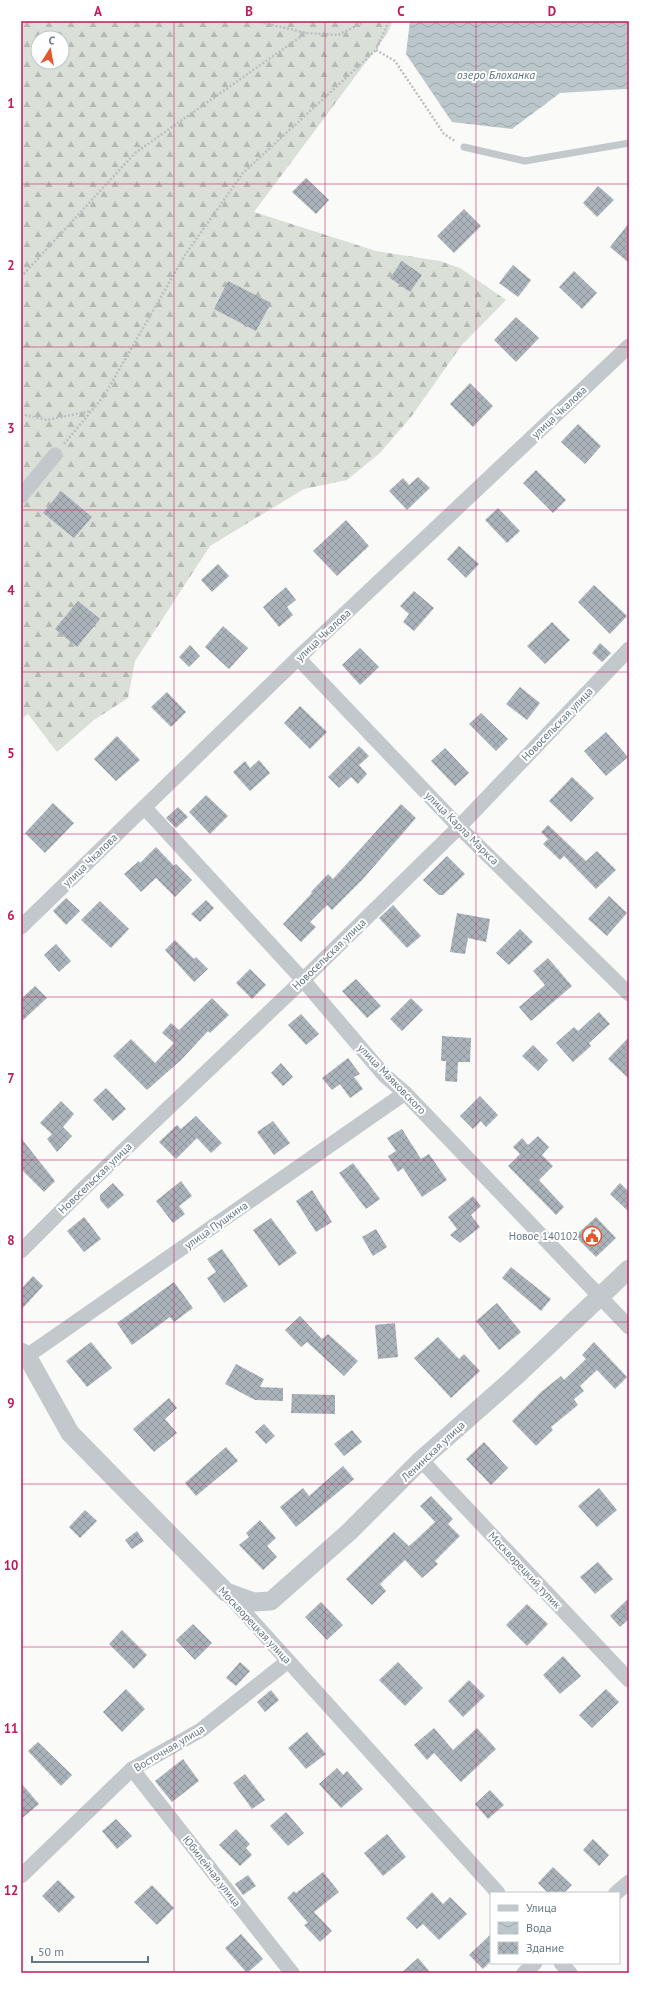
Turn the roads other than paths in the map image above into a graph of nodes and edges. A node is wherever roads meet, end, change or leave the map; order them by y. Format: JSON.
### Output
{"nodes":[{"id":1,"x":629,"y":143,"type":"edge"},
{"id":2,"x":464,"y":147,"type":"road end"},
{"id":3,"x":629,"y":346,"type":"edge"},
{"id":4,"x":54,"y":455,"type":"road end"},
{"id":5,"x":21,"y":496,"type":"edge"},
{"id":6,"x":629,"y":649,"type":"edge"},
{"id":7,"x":298,"y":658,"type":"junction"},
{"id":8,"x":145,"y":808,"type":"junction"},
{"id":9,"x":459,"y":827,"type":"junction"},
{"id":10,"x":21,"y":927,"type":"edge"},
{"id":11,"x":303,"y":980,"type":"junction"},
{"id":12,"x":629,"y":994,"type":"edge"},
{"id":13,"x":405,"y":1093,"type":"junction"},
{"id":14,"x":21,"y":1251,"type":"edge"},
{"id":15,"x":629,"y":1269,"type":"edge"},
{"id":16,"x":601,"y":1296,"type":"junction"},
{"id":17,"x":629,"y":1327,"type":"edge"},
{"id":18,"x":24,"y":1354,"type":"edge"},
{"id":19,"x":421,"y":1460,"type":"junction"},
{"id":20,"x":226,"y":1592,"type":"junction"},
{"id":21,"x":288,"y":1661,"type":"junction"},
{"id":22,"x":629,"y":1680,"type":"edge"},
{"id":23,"x":132,"y":1769,"type":"junction"},
{"id":24,"x":21,"y":1876,"type":"edge"},
{"id":25,"x":629,"y":1882,"type":"edge"},
{"id":26,"x":497,"y":1892,"type":"edge"},
{"id":27,"x":617,"y":1892,"type":"edge"},
{"id":28,"x":534,"y":1964,"type":"edge"},
{"id":29,"x":562,"y":1964,"type":"edge"},
{"id":30,"x":292,"y":1973,"type":"edge"},
{"id":31,"x":524,"y":1973,"type":"edge"},
{"id":32,"x":570,"y":1973,"type":"edge"}],
"edges":[{"from":1,"to":2,"type":"lane"},
{"from":3,"to":7,"type":"street","name":"улица Чкалова"},
{"from":4,"to":5,"type":"street"},
{"from":6,"to":9,"type":"street","name":"Новосельская улица"},
{"from":7,"to":8,"type":"street","name":"улица Чкалова"},
{"from":7,"to":9,"type":"street","name":"улица Карла Маркса"},
{"from":8,"to":10,"type":"street","name":"улица Чкалова"},
{"from":8,"to":11,"type":"street","name":"улица Маяковского"},
{"from":9,"to":11,"type":"street","name":"Новосельская улица"},
{"from":9,"to":12,"type":"street","name":"улица Карла Маркса"},
{"from":11,"to":13,"type":"street","name":"улица Маяковского"},
{"from":11,"to":14,"type":"street","name":"Новосельская улица"},
{"from":13,"to":16,"type":"street","name":"улица Маяковского"},
{"from":13,"to":18,"type":"street","name":"улица Пушкина"},
{"from":15,"to":16,"type":"street","name":"Ленинская улица"},
{"from":16,"to":17,"type":"street","name":"улица Маяковского"},
{"from":16,"to":19,"type":"street","name":"Ленинская улица"},
{"from":18,"to":20,"type":"street","name":"Москворецкая улица"},
{"from":19,"to":20,"type":"street","name":"Ленинская улица"},
{"from":19,"to":22,"type":"street","name":"Москворецкий тупик"},
{"from":20,"to":21,"type":"street","name":"Москворецкая улица"},
{"from":21,"to":23,"type":"street","name":"Восточная улица"},
{"from":21,"to":26,"type":"street","name":"Москворецкая улица"},
{"from":23,"to":24,"type":"street","name":"Восточная улица"},
{"from":23,"to":30,"type":"street","name":"Юбилейная улица"},
{"from":25,"to":27,"type":"street"},
{"from":28,"to":31,"type":"street"},
{"from":29,"to":32,"type":"street"}]}
